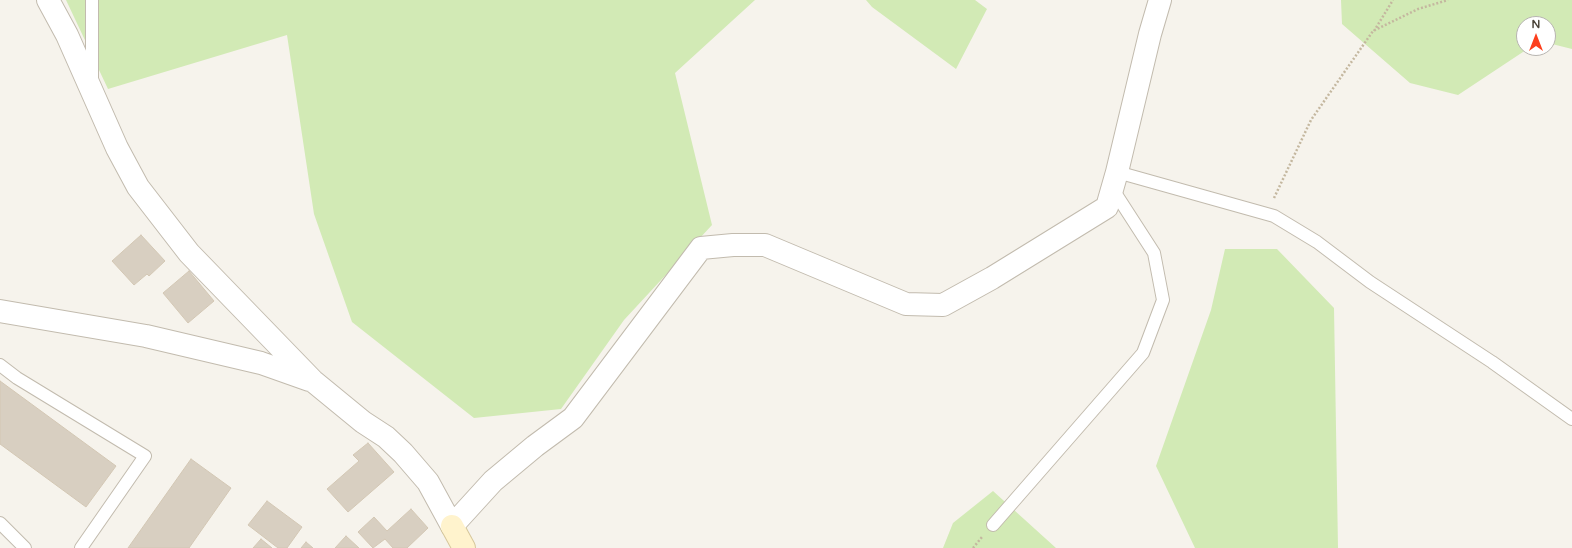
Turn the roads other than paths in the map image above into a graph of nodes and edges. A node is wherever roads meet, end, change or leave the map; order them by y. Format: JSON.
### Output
{"nodes":[{"id":1,"x":48,"y":0,"type":"edge"},
{"id":2,"x":92,"y":0,"type":"edge"},
{"id":3,"x":1160,"y":0,"type":"edge"},
{"id":4,"x":92,"y":92,"type":"junction"},
{"id":5,"x":1115,"y":180,"type":"junction"},
{"id":6,"x":0,"y":311,"type":"edge"},
{"id":7,"x":0,"y":365,"type":"edge"},
{"id":8,"x":313,"y":381,"type":"junction"},
{"id":9,"x":1572,"y":419,"type":"edge"},
{"id":10,"x":0,"y":523,"type":"edge"},
{"id":11,"x":993,"y":525,"type":"dead end"},
{"id":12,"x":452,"y":526,"type":"junction"},
{"id":13,"x":25,"y":548,"type":"edge"},
{"id":14,"x":81,"y":548,"type":"edge"},
{"id":15,"x":464,"y":548,"type":"edge"}],
"edges":[{"from":1,"to":4,"type":"street"},
{"from":2,"to":4,"type":"lane"},
{"from":3,"to":5,"type":"street"},
{"from":4,"to":8,"type":"street"},
{"from":5,"to":9,"type":"lane"},
{"from":5,"to":11,"type":"lane"},
{"from":5,"to":12,"type":"street"},
{"from":6,"to":8,"type":"street"},
{"from":7,"to":14,"type":"lane"},
{"from":8,"to":12,"type":"street"},
{"from":10,"to":13,"type":"lane"},
{"from":12,"to":15,"type":"street"}]}
